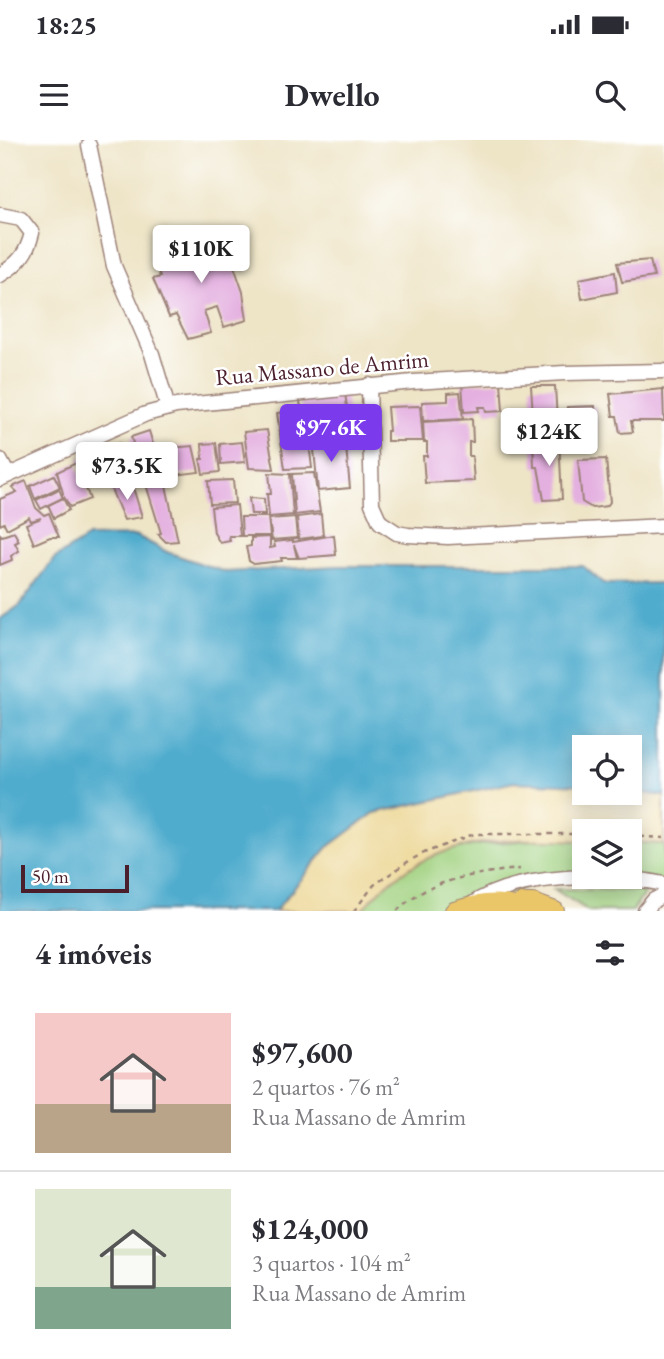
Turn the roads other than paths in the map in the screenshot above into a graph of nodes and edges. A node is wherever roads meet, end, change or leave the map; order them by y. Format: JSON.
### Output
{"nodes":[{"id":1,"x":89,"y":145,"type":"dead end"},
{"id":2,"x":0,"y":215,"type":"edge"},
{"id":3,"x":0,"y":275,"type":"edge"},
{"id":4,"x":664,"y":371,"type":"edge"},
{"id":5,"x":369,"y":385,"type":"junction"},
{"id":6,"x":169,"y":408,"type":"junction"},
{"id":7,"x":0,"y":460,"type":"edge"},
{"id":8,"x":4,"y":477,"type":"edge"},
{"id":9,"x":664,"y":526,"type":"edge"},
{"id":10,"x":664,"y":884,"type":"edge"},
{"id":11,"x":664,"y":895,"type":"edge"},
{"id":12,"x":516,"y":907,"type":"edge"},
{"id":13,"x":462,"y":909,"type":"edge"},
{"id":14,"x":534,"y":911,"type":"edge"},
{"id":15,"x":555,"y":911,"type":"edge"},
{"id":16,"x":645,"y":911,"type":"edge"}],
"edges":[{"from":1,"to":6,"type":"street"},
{"from":2,"to":3,"type":"street"},
{"from":4,"to":5,"type":"street","name":"Rua Massano de Amrim"},
{"from":5,"to":6,"type":"street","name":"Rua Massano de Amrim"},
{"from":5,"to":9,"type":"street"},
{"from":6,"to":8,"type":"street","name":"Rua Massano de Amrim"},
{"from":7,"to":8,"type":"street"},
{"from":10,"to":13,"type":"street"},
{"from":11,"to":16,"type":"street"},
{"from":12,"to":13,"type":"main road"},
{"from":12,"to":14,"type":"main road"},
{"from":12,"to":15,"type":"main road"}]}
